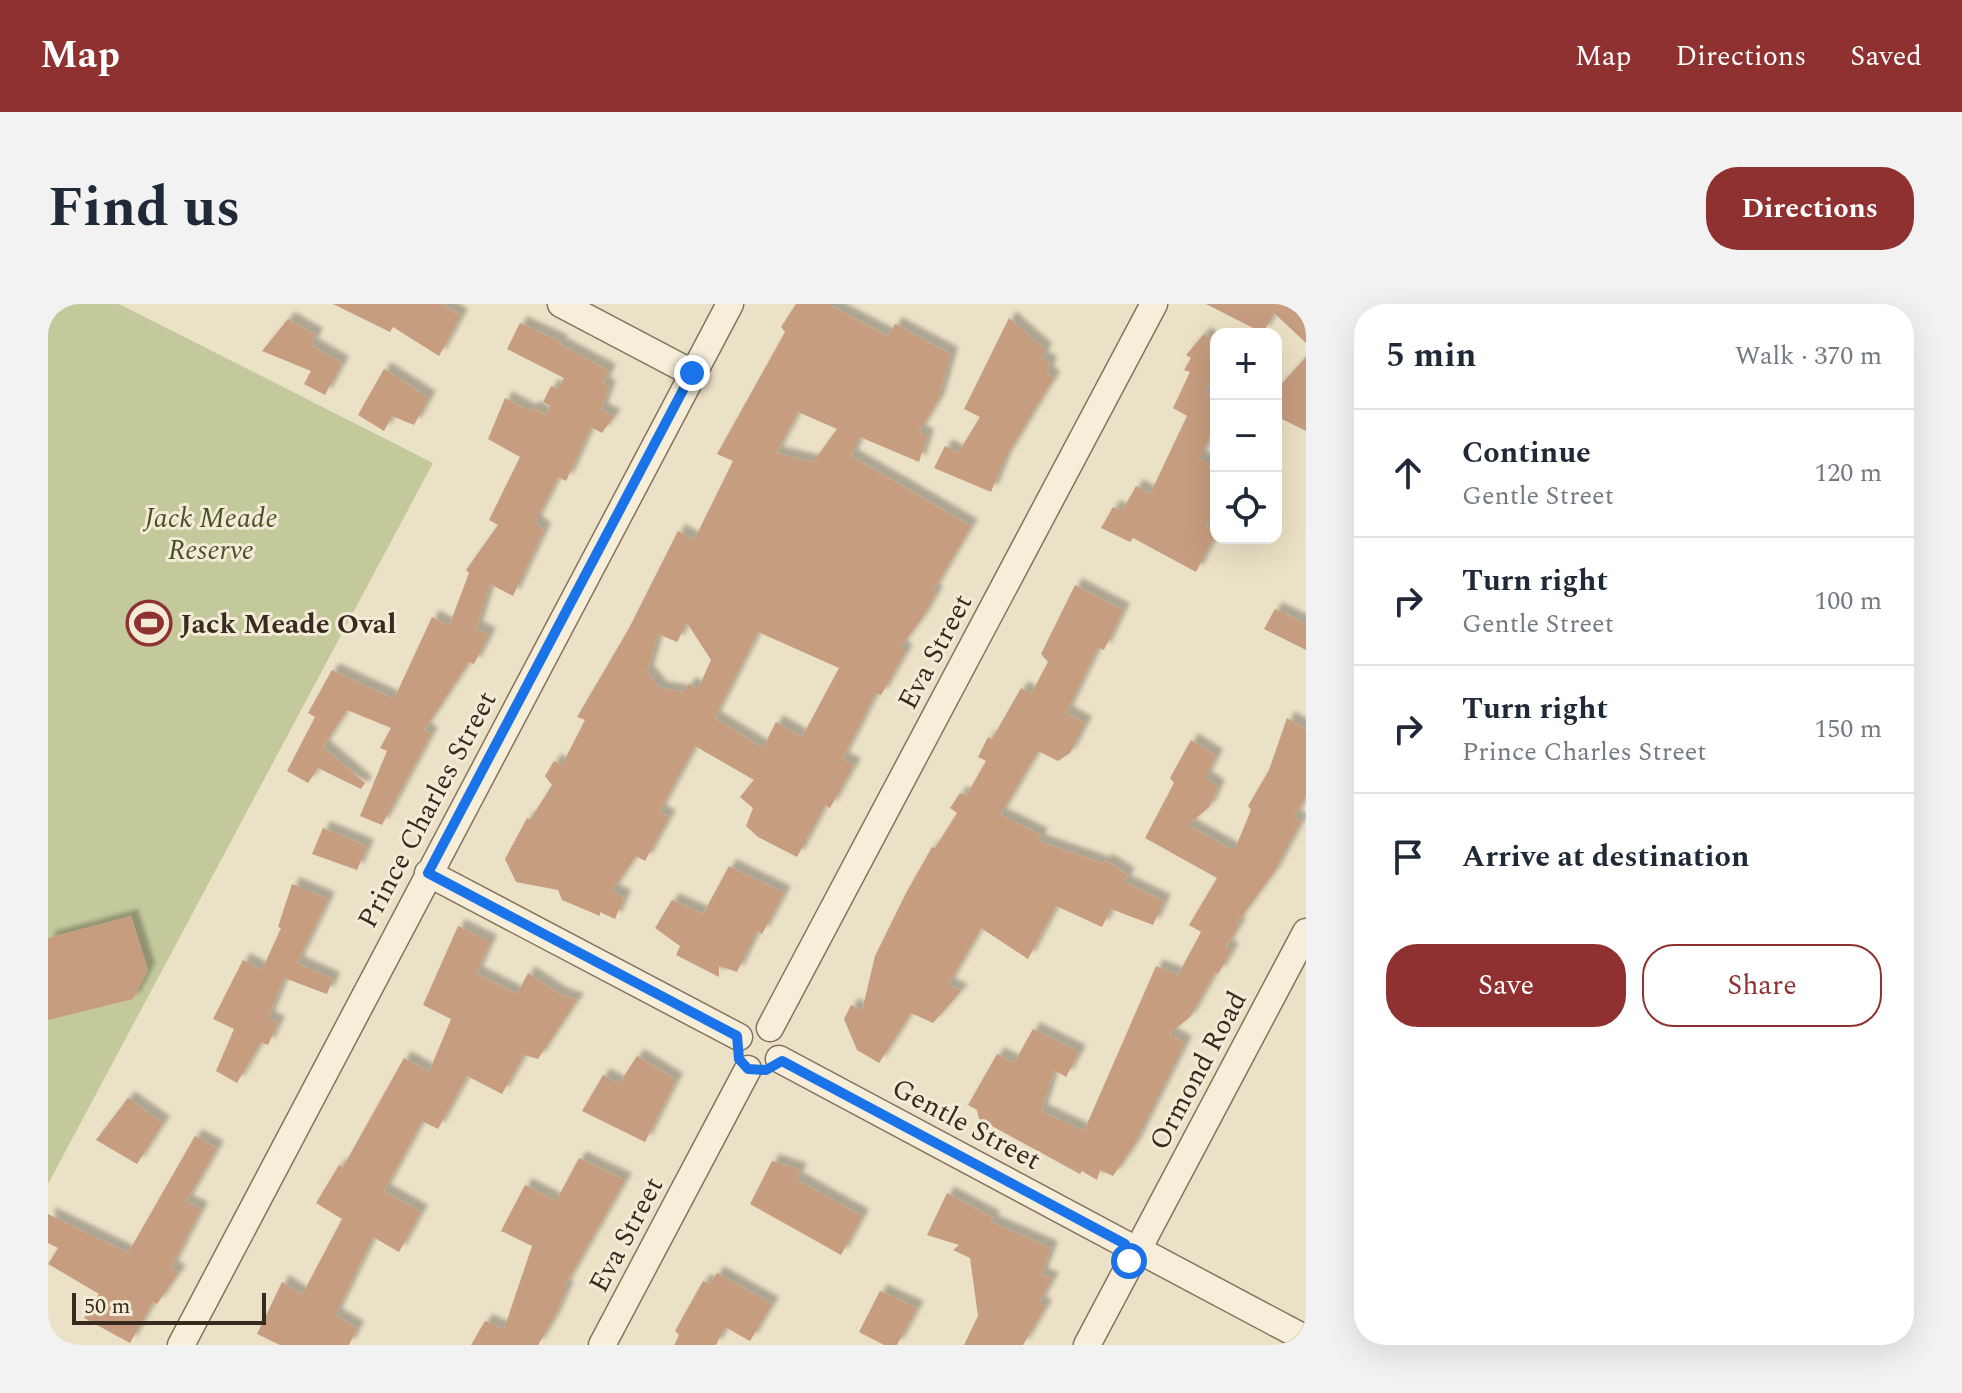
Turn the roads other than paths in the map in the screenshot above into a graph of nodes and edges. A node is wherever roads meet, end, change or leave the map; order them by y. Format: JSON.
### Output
{"nodes":[{"id":1,"x":561,"y":304,"type":"edge"},
{"id":2,"x":730,"y":304,"type":"edge"},
{"id":3,"x":1154,"y":304,"type":"edge"},
{"id":4,"x":692,"y":373,"type":"junction"},
{"id":5,"x":428,"y":873,"type":"junction"},
{"id":6,"x":1306,"y":932,"type":"edge"},
{"id":7,"x":770,"y":1028,"type":"junction"},
{"id":8,"x":739,"y":1037,"type":"junction"},
{"id":9,"x":779,"y":1059,"type":"junction"},
{"id":10,"x":748,"y":1069,"type":"junction"},
{"id":11,"x":1138,"y":1250,"type":"junction"},
{"id":12,"x":1306,"y":1339,"type":"edge"},
{"id":13,"x":181,"y":1345,"type":"edge"},
{"id":14,"x":602,"y":1345,"type":"edge"},
{"id":15,"x":1087,"y":1345,"type":"edge"}],
"edges":[{"from":1,"to":4,"type":"street"},
{"from":2,"to":4,"type":"street","name":"Prince Charles Street"},
{"from":3,"to":7,"type":"street","name":"Eva Street"},
{"from":4,"to":5,"type":"street","name":"Prince Charles Street"},
{"from":5,"to":8,"type":"street"},
{"from":5,"to":13,"type":"street","name":"Prince Charles Street"},
{"from":6,"to":11,"type":"street","name":"Ormond Road"},
{"from":7,"to":8,"type":"street"},
{"from":7,"to":9,"type":"street"},
{"from":8,"to":10,"type":"street"},
{"from":9,"to":10,"type":"street"},
{"from":9,"to":11,"type":"street","name":"Gentle Street"},
{"from":10,"to":14,"type":"street","name":"Eva Street"},
{"from":11,"to":12,"type":"street","name":"Gentle Street"},
{"from":11,"to":15,"type":"street","name":"Ormond Road"}]}
